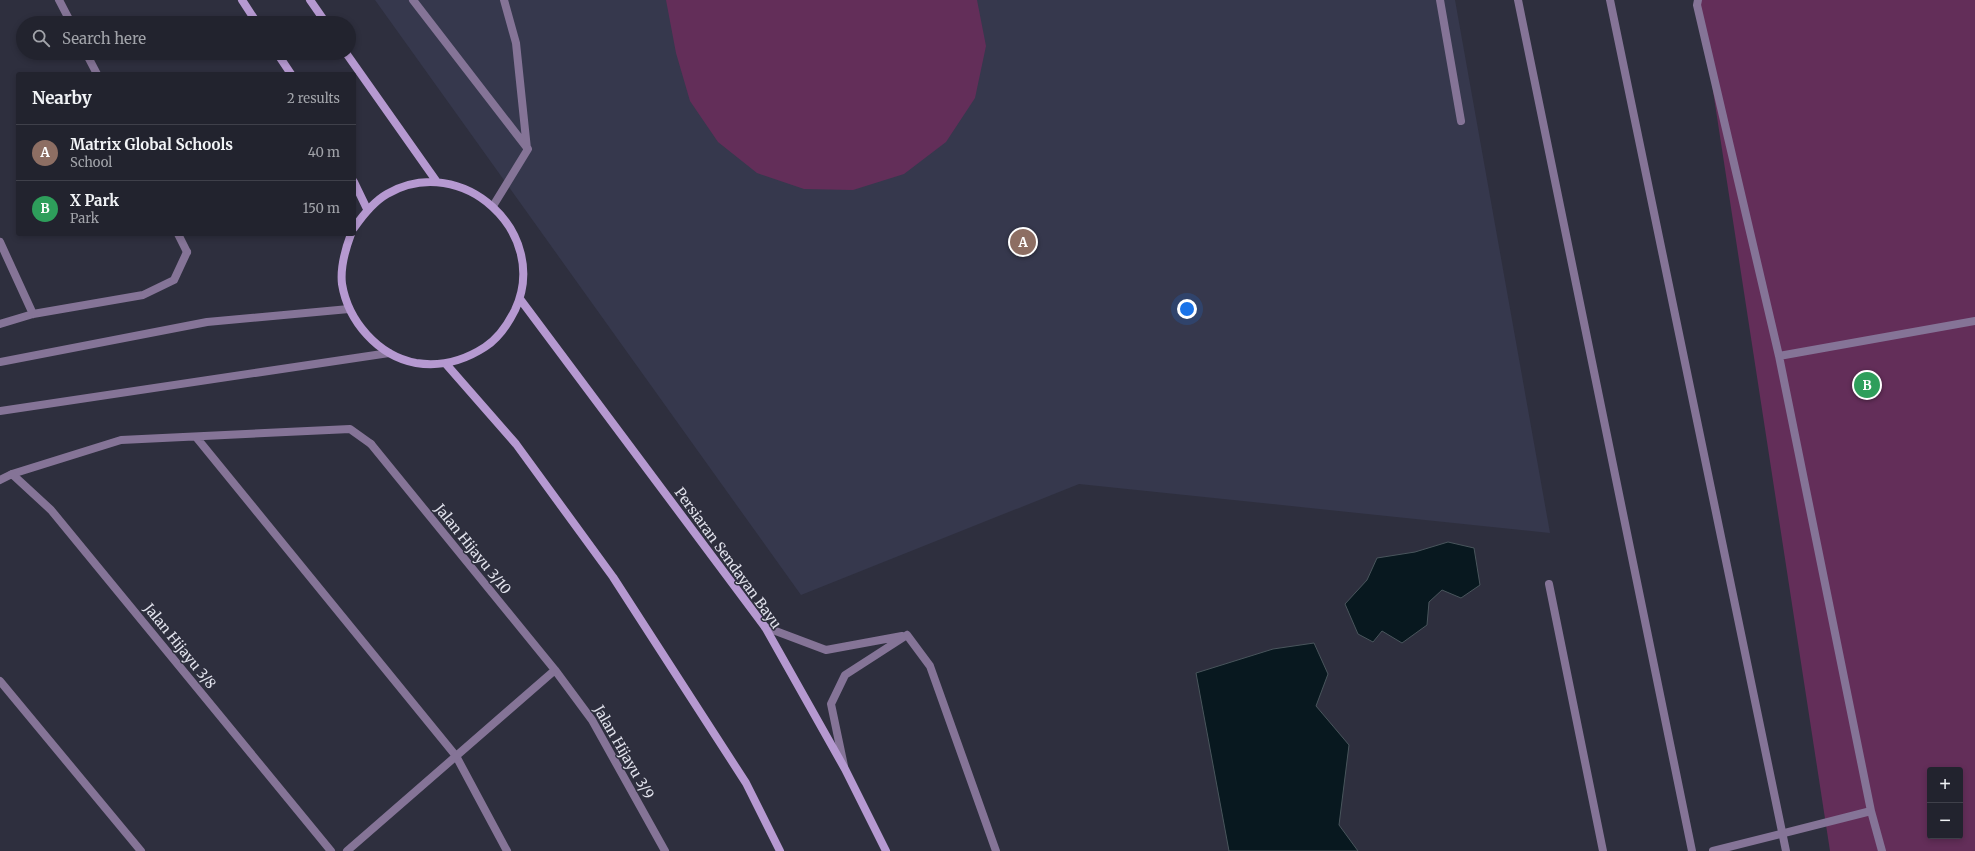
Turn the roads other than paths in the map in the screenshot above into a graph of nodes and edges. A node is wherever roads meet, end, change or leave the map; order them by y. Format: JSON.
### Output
{"nodes":[{"id":1,"x":59,"y":0,"type":"edge"},
{"id":2,"x":242,"y":0,"type":"edge"},
{"id":3,"x":310,"y":0,"type":"edge"},
{"id":4,"x":413,"y":0,"type":"edge"},
{"id":5,"x":504,"y":0,"type":"edge"},
{"id":6,"x":1440,"y":0,"type":"edge"},
{"id":7,"x":1518,"y":0,"type":"edge"},
{"id":8,"x":1610,"y":0,"type":"edge"},
{"id":9,"x":1698,"y":0,"type":"edge"},
{"id":10,"x":67,"y":16,"type":"edge"},
{"id":11,"x":252,"y":16,"type":"edge"},
{"id":12,"x":321,"y":16,"type":"edge"},
{"id":13,"x":90,"y":60,"type":"edge"},
{"id":14,"x":282,"y":60,"type":"edge"},
{"id":15,"x":351,"y":60,"type":"edge"},
{"id":16,"x":96,"y":72,"type":"edge"},
{"id":17,"x":290,"y":72,"type":"edge"},
{"id":18,"x":1461,"y":122,"type":"dead end"},
{"id":19,"x":528,"y":149,"type":"junction"},
{"id":20,"x":437,"y":182,"type":"junction"},
{"id":21,"x":356,"y":186,"type":"edge"},
{"id":22,"x":493,"y":206,"type":"junction"},
{"id":23,"x":367,"y":209,"type":"junction"},
{"id":24,"x":356,"y":225,"type":"edge"},
{"id":25,"x":179,"y":236,"type":"edge"},
{"id":26,"x":350,"y":236,"type":"edge"},
{"id":27,"x":0,"y":242,"type":"edge"},
{"id":28,"x":520,"y":299,"type":"junction"},
{"id":29,"x":349,"y":309,"type":"junction"},
{"id":30,"x":33,"y":314,"type":"junction"},
{"id":31,"x":1975,"y":321,"type":"edge"},
{"id":32,"x":0,"y":324,"type":"edge"},
{"id":33,"x":389,"y":353,"type":"junction"},
{"id":34,"x":1779,"y":356,"type":"junction"},
{"id":35,"x":0,"y":362,"type":"edge"},
{"id":36,"x":446,"y":364,"type":"junction"},
{"id":37,"x":0,"y":411,"type":"edge"},
{"id":38,"x":196,"y":437,"type":"junction"},
{"id":39,"x":12,"y":474,"type":"junction"},
{"id":40,"x":0,"y":480,"type":"edge"},
{"id":41,"x":1549,"y":584,"type":"dead end"},
{"id":42,"x":765,"y":627,"type":"junction"},
{"id":43,"x":907,"y":635,"type":"junction"},
{"id":44,"x":554,"y":670,"type":"junction"},
{"id":45,"x":0,"y":681,"type":"edge"},
{"id":46,"x":456,"y":756,"type":"junction"},
{"id":47,"x":845,"y":769,"type":"junction"},
{"id":48,"x":1871,"y":811,"type":"junction"},
{"id":49,"x":1783,"y":834,"type":"junction"},
{"id":50,"x":140,"y":851,"type":"edge"},
{"id":51,"x":331,"y":851,"type":"edge"},
{"id":52,"x":347,"y":851,"type":"edge"},
{"id":53,"x":507,"y":851,"type":"edge"},
{"id":54,"x":665,"y":851,"type":"edge"},
{"id":55,"x":780,"y":851,"type":"edge"},
{"id":56,"x":886,"y":851,"type":"edge"},
{"id":57,"x":996,"y":851,"type":"edge"},
{"id":58,"x":1603,"y":851,"type":"edge"},
{"id":59,"x":1692,"y":851,"type":"edge"},
{"id":60,"x":1713,"y":851,"type":"edge"},
{"id":61,"x":1786,"y":851,"type":"edge"},
{"id":62,"x":1882,"y":851,"type":"edge"}],
"edges":[{"from":1,"to":10,"type":"street"},
{"from":2,"to":11,"type":"street"},
{"from":3,"to":12,"type":"street"},
{"from":4,"to":19,"type":"street"},
{"from":5,"to":19,"type":"street"},
{"from":6,"to":18,"type":"street"},
{"from":7,"to":59,"type":"street"},
{"from":8,"to":49,"type":"street"},
{"from":9,"to":34,"type":"street"},
{"from":13,"to":16,"type":"street"},
{"from":14,"to":17,"type":"street"},
{"from":15,"to":20,"type":"street"},
{"from":19,"to":22,"type":"street"},
{"from":20,"to":22,"type":"street"},
{"from":20,"to":23,"type":"street"},
{"from":21,"to":23,"type":"street"},
{"from":22,"to":28,"type":"street"},
{"from":23,"to":24,"type":"street"},
{"from":25,"to":30,"type":"street"},
{"from":26,"to":29,"type":"street"},
{"from":27,"to":30,"type":"street"},
{"from":28,"to":36,"type":"street"},
{"from":28,"to":42,"type":"street","name":"Persiaran Sendayan Bayu"},
{"from":29,"to":33,"type":"street"},
{"from":29,"to":35,"type":"street"},
{"from":30,"to":32,"type":"street"},
{"from":31,"to":34,"type":"street"},
{"from":33,"to":36,"type":"street"},
{"from":33,"to":37,"type":"street"},
{"from":34,"to":48,"type":"street"},
{"from":36,"to":55,"type":"street"},
{"from":38,"to":39,"type":"street","name":"Jalan Hijayu 3/10"},
{"from":38,"to":44,"type":"street","name":"Jalan Hijayu 3/10"},
{"from":38,"to":46,"type":"street"},
{"from":39,"to":40,"type":"street"},
{"from":39,"to":51,"type":"street","name":"Jalan Hijayu 3/8"},
{"from":41,"to":58,"type":"street"},
{"from":42,"to":43,"type":"street"},
{"from":42,"to":47,"type":"street","name":"Persiaran Sendayan Bayu"},
{"from":43,"to":47,"type":"street"},
{"from":43,"to":57,"type":"street"},
{"from":44,"to":46,"type":"street"},
{"from":44,"to":54,"type":"street","name":"Jalan Hijayu 3/9"},
{"from":45,"to":50,"type":"street"},
{"from":46,"to":52,"type":"street"},
{"from":46,"to":53,"type":"street"},
{"from":47,"to":56,"type":"street","name":"Persiaran Sendayan Bayu"},
{"from":48,"to":49,"type":"street"},
{"from":48,"to":62,"type":"street"},
{"from":49,"to":60,"type":"street"},
{"from":49,"to":61,"type":"street"}]}
